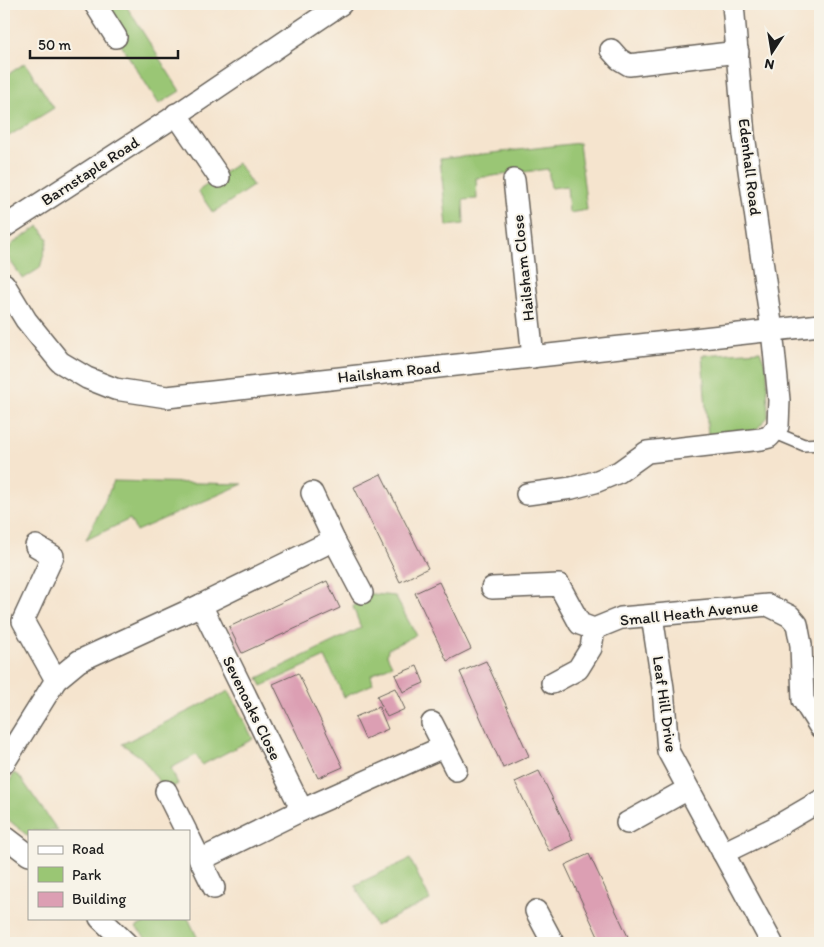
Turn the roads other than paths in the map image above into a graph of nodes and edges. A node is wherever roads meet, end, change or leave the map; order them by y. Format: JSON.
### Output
{"nodes":[{"id":1,"x":95,"y":4,"type":"edge"},
{"id":2,"x":341,"y":4,"type":"edge"},
{"id":3,"x":733,"y":4,"type":"edge"},
{"id":4,"x":116,"y":37,"type":"dead end"},
{"id":5,"x":610,"y":50,"type":"dead end"},
{"id":6,"x":738,"y":52,"type":"junction"},
{"id":7,"x":176,"y":114,"type":"junction"},
{"id":8,"x":219,"y":177,"type":"dead end"},
{"id":9,"x":514,"y":180,"type":"dead end"},
{"id":10,"x":4,"y":227,"type":"edge"},
{"id":11,"x":4,"y":284,"type":"edge"},
{"id":12,"x":820,"y":325,"type":"edge"},
{"id":13,"x":772,"y":330,"type":"junction"},
{"id":14,"x":533,"y":357,"type":"junction"},
{"id":15,"x":773,"y":432,"type":"junction"},
{"id":16,"x":820,"y":444,"type":"edge"},
{"id":17,"x":312,"y":493,"type":"dead end"},
{"id":18,"x":527,"y":494,"type":"dead end"},
{"id":19,"x":334,"y":540,"type":"junction"},
{"id":20,"x":36,"y":546,"type":"dead end"},
{"id":21,"x":492,"y":588,"type":"dead end"},
{"id":22,"x":362,"y":593,"type":"dead end"},
{"id":23,"x":202,"y":605,"type":"junction"},
{"id":24,"x":652,"y":616,"type":"junction"},
{"id":25,"x":594,"y":630,"type":"junction"},
{"id":26,"x":56,"y":680,"type":"junction"},
{"id":27,"x":552,"y":683,"type":"dead end"},
{"id":28,"x":432,"y":723,"type":"dead end"},
{"id":29,"x":820,"y":727,"type":"edge"},
{"id":30,"x":443,"y":747,"type":"junction"},
{"id":31,"x":4,"y":763,"type":"edge"},
{"id":32,"x":456,"y":770,"type":"dead end"},
{"id":33,"x":688,"y":789,"type":"junction"},
{"id":34,"x":166,"y":791,"type":"dead end"},
{"id":35,"x":820,"y":802,"type":"edge"},
{"id":36,"x":302,"y":810,"type":"junction"},
{"id":37,"x":627,"y":822,"type":"dead end"},
{"id":38,"x":186,"y":830,"type":"edge"},
{"id":39,"x":4,"y":836,"type":"edge"},
{"id":40,"x":190,"y":839,"type":"edge"},
{"id":41,"x":724,"y":853,"type":"junction"},
{"id":42,"x":28,"y":854,"type":"edge"},
{"id":43,"x":200,"y":860,"type":"junction"},
{"id":44,"x":214,"y":888,"type":"dead end"},
{"id":45,"x":536,"y":911,"type":"dead end"},
{"id":46,"x":102,"y":920,"type":"edge"},
{"id":47,"x":544,"y":940,"type":"edge"},
{"id":48,"x":126,"y":943,"type":"edge"},
{"id":49,"x":772,"y":943,"type":"edge"}],
"edges":[{"from":1,"to":4,"type":"street"},
{"from":2,"to":7,"type":"street","name":"Barnstaple Road"},
{"from":3,"to":6,"type":"street","name":"Edenhall Road"},
{"from":5,"to":6,"type":"street"},
{"from":6,"to":13,"type":"street","name":"Edenhall Road"},
{"from":7,"to":8,"type":"street"},
{"from":7,"to":10,"type":"street","name":"Barnstaple Road"},
{"from":9,"to":14,"type":"street","name":"Hailsham Close"},
{"from":11,"to":14,"type":"street","name":"Hailsham Road"},
{"from":12,"to":13,"type":"street","name":"Hailsham Road"},
{"from":13,"to":14,"type":"street","name":"Hailsham Road"},
{"from":13,"to":15,"type":"street","name":"Edenhall Road"},
{"from":15,"to":16,"type":"lane"},
{"from":15,"to":18,"type":"street"},
{"from":17,"to":19,"type":"street"},
{"from":19,"to":22,"type":"street"},
{"from":19,"to":23,"type":"street"},
{"from":20,"to":26,"type":"street"},
{"from":21,"to":25,"type":"street"},
{"from":23,"to":26,"type":"street"},
{"from":23,"to":36,"type":"street","name":"Sevenoaks Close"},
{"from":24,"to":25,"type":"street","name":"Small Heath Avenue"},
{"from":24,"to":29,"type":"street","name":"Small Heath Avenue"},
{"from":24,"to":33,"type":"street","name":"Leaf Hill Drive"},
{"from":25,"to":27,"type":"street"},
{"from":26,"to":31,"type":"street"},
{"from":28,"to":30,"type":"street"},
{"from":30,"to":32,"type":"street"},
{"from":30,"to":36,"type":"street"},
{"from":33,"to":37,"type":"street"},
{"from":33,"to":41,"type":"street","name":"Leaf Hill Drive"},
{"from":34,"to":38,"type":"street"},
{"from":35,"to":41,"type":"street"},
{"from":36,"to":43,"type":"street"},
{"from":39,"to":42,"type":"street"},
{"from":40,"to":43,"type":"street"},
{"from":41,"to":49,"type":"street","name":"Leaf Hill Drive"},
{"from":43,"to":44,"type":"street"},
{"from":45,"to":47,"type":"street"},
{"from":46,"to":48,"type":"street"}]}
